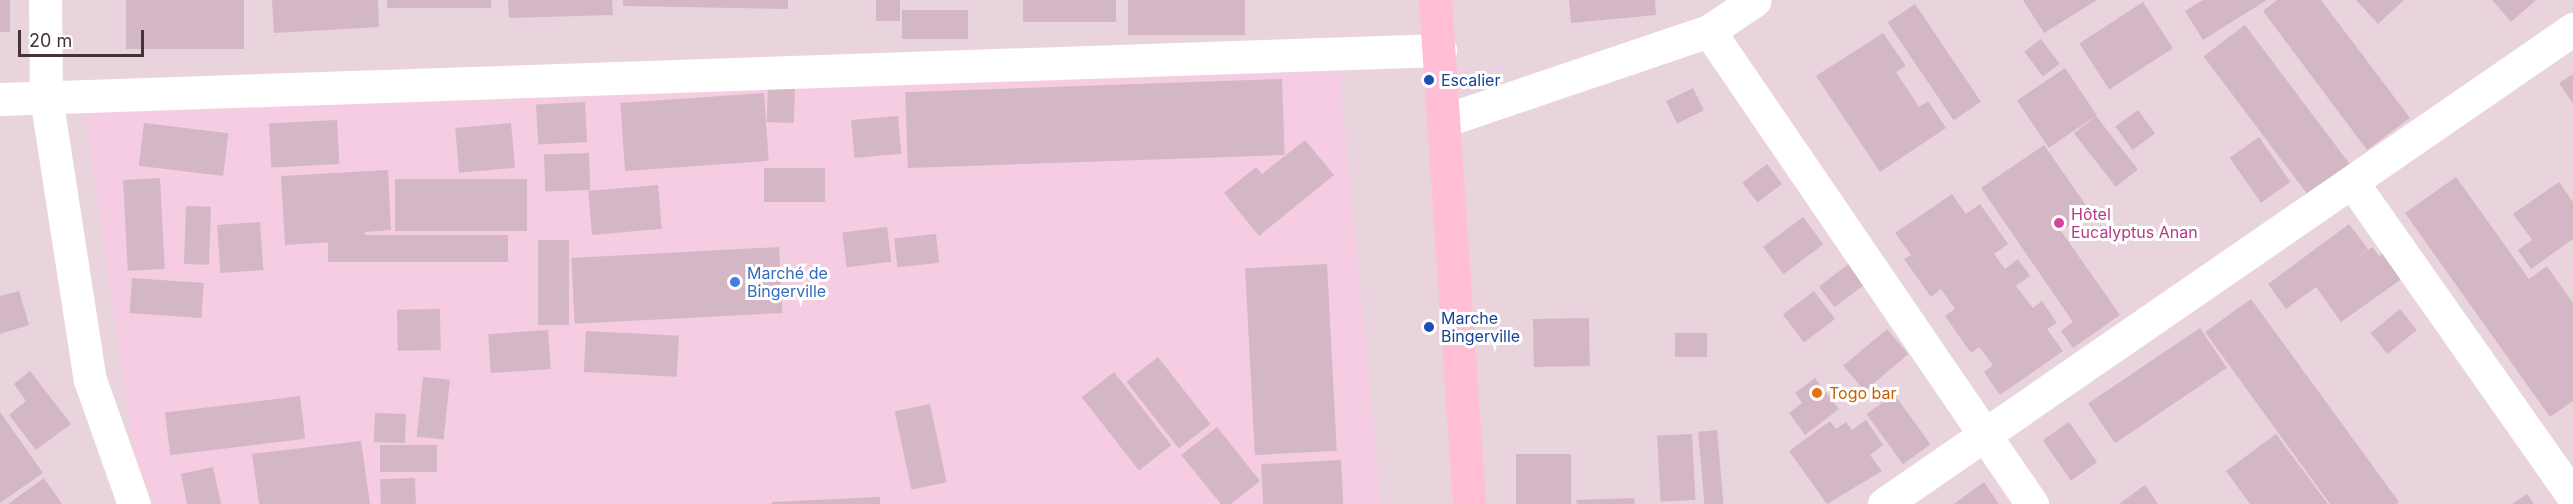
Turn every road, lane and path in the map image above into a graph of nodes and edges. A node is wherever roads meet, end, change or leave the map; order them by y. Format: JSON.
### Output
{"nodes":[{"id":1,"x":45,"y":0,"type":"edge"},
{"id":2,"x":1435,"y":0,"type":"edge"},
{"id":3,"x":1755,"y":0,"type":"edge"},
{"id":4,"x":2573,"y":29,"type":"edge"},
{"id":5,"x":1709,"y":31,"type":"junction"},
{"id":6,"x":1440,"y":50,"type":"junction"},
{"id":7,"x":46,"y":97,"type":"junction"},
{"id":8,"x":0,"y":99,"type":"edge"},
{"id":9,"x":1446,"y":120,"type":"junction"},
{"id":10,"x":2352,"y":182,"type":"junction"},
{"id":11,"x":1982,"y":432,"type":"junction"},
{"id":12,"x":2573,"y":496,"type":"edge"},
{"id":13,"x":134,"y":504,"type":"edge"},
{"id":14,"x":1469,"y":504,"type":"edge"},
{"id":15,"x":1884,"y":504,"type":"edge"},
{"id":16,"x":2032,"y":504,"type":"edge"}],
"edges":[{"from":1,"to":7,"type":"street"},
{"from":2,"to":6,"type":"main road"},
{"from":3,"to":5,"type":"street"},
{"from":4,"to":10,"type":"street"},
{"from":5,"to":9,"type":"street"},
{"from":5,"to":11,"type":"street"},
{"from":6,"to":7,"type":"street"},
{"from":6,"to":9,"type":"main road"},
{"from":7,"to":8,"type":"street"},
{"from":7,"to":13,"type":"street"},
{"from":9,"to":14,"type":"main road"},
{"from":10,"to":11,"type":"street"},
{"from":10,"to":12,"type":"street"},
{"from":11,"to":15,"type":"street"},
{"from":11,"to":16,"type":"street"}]}
